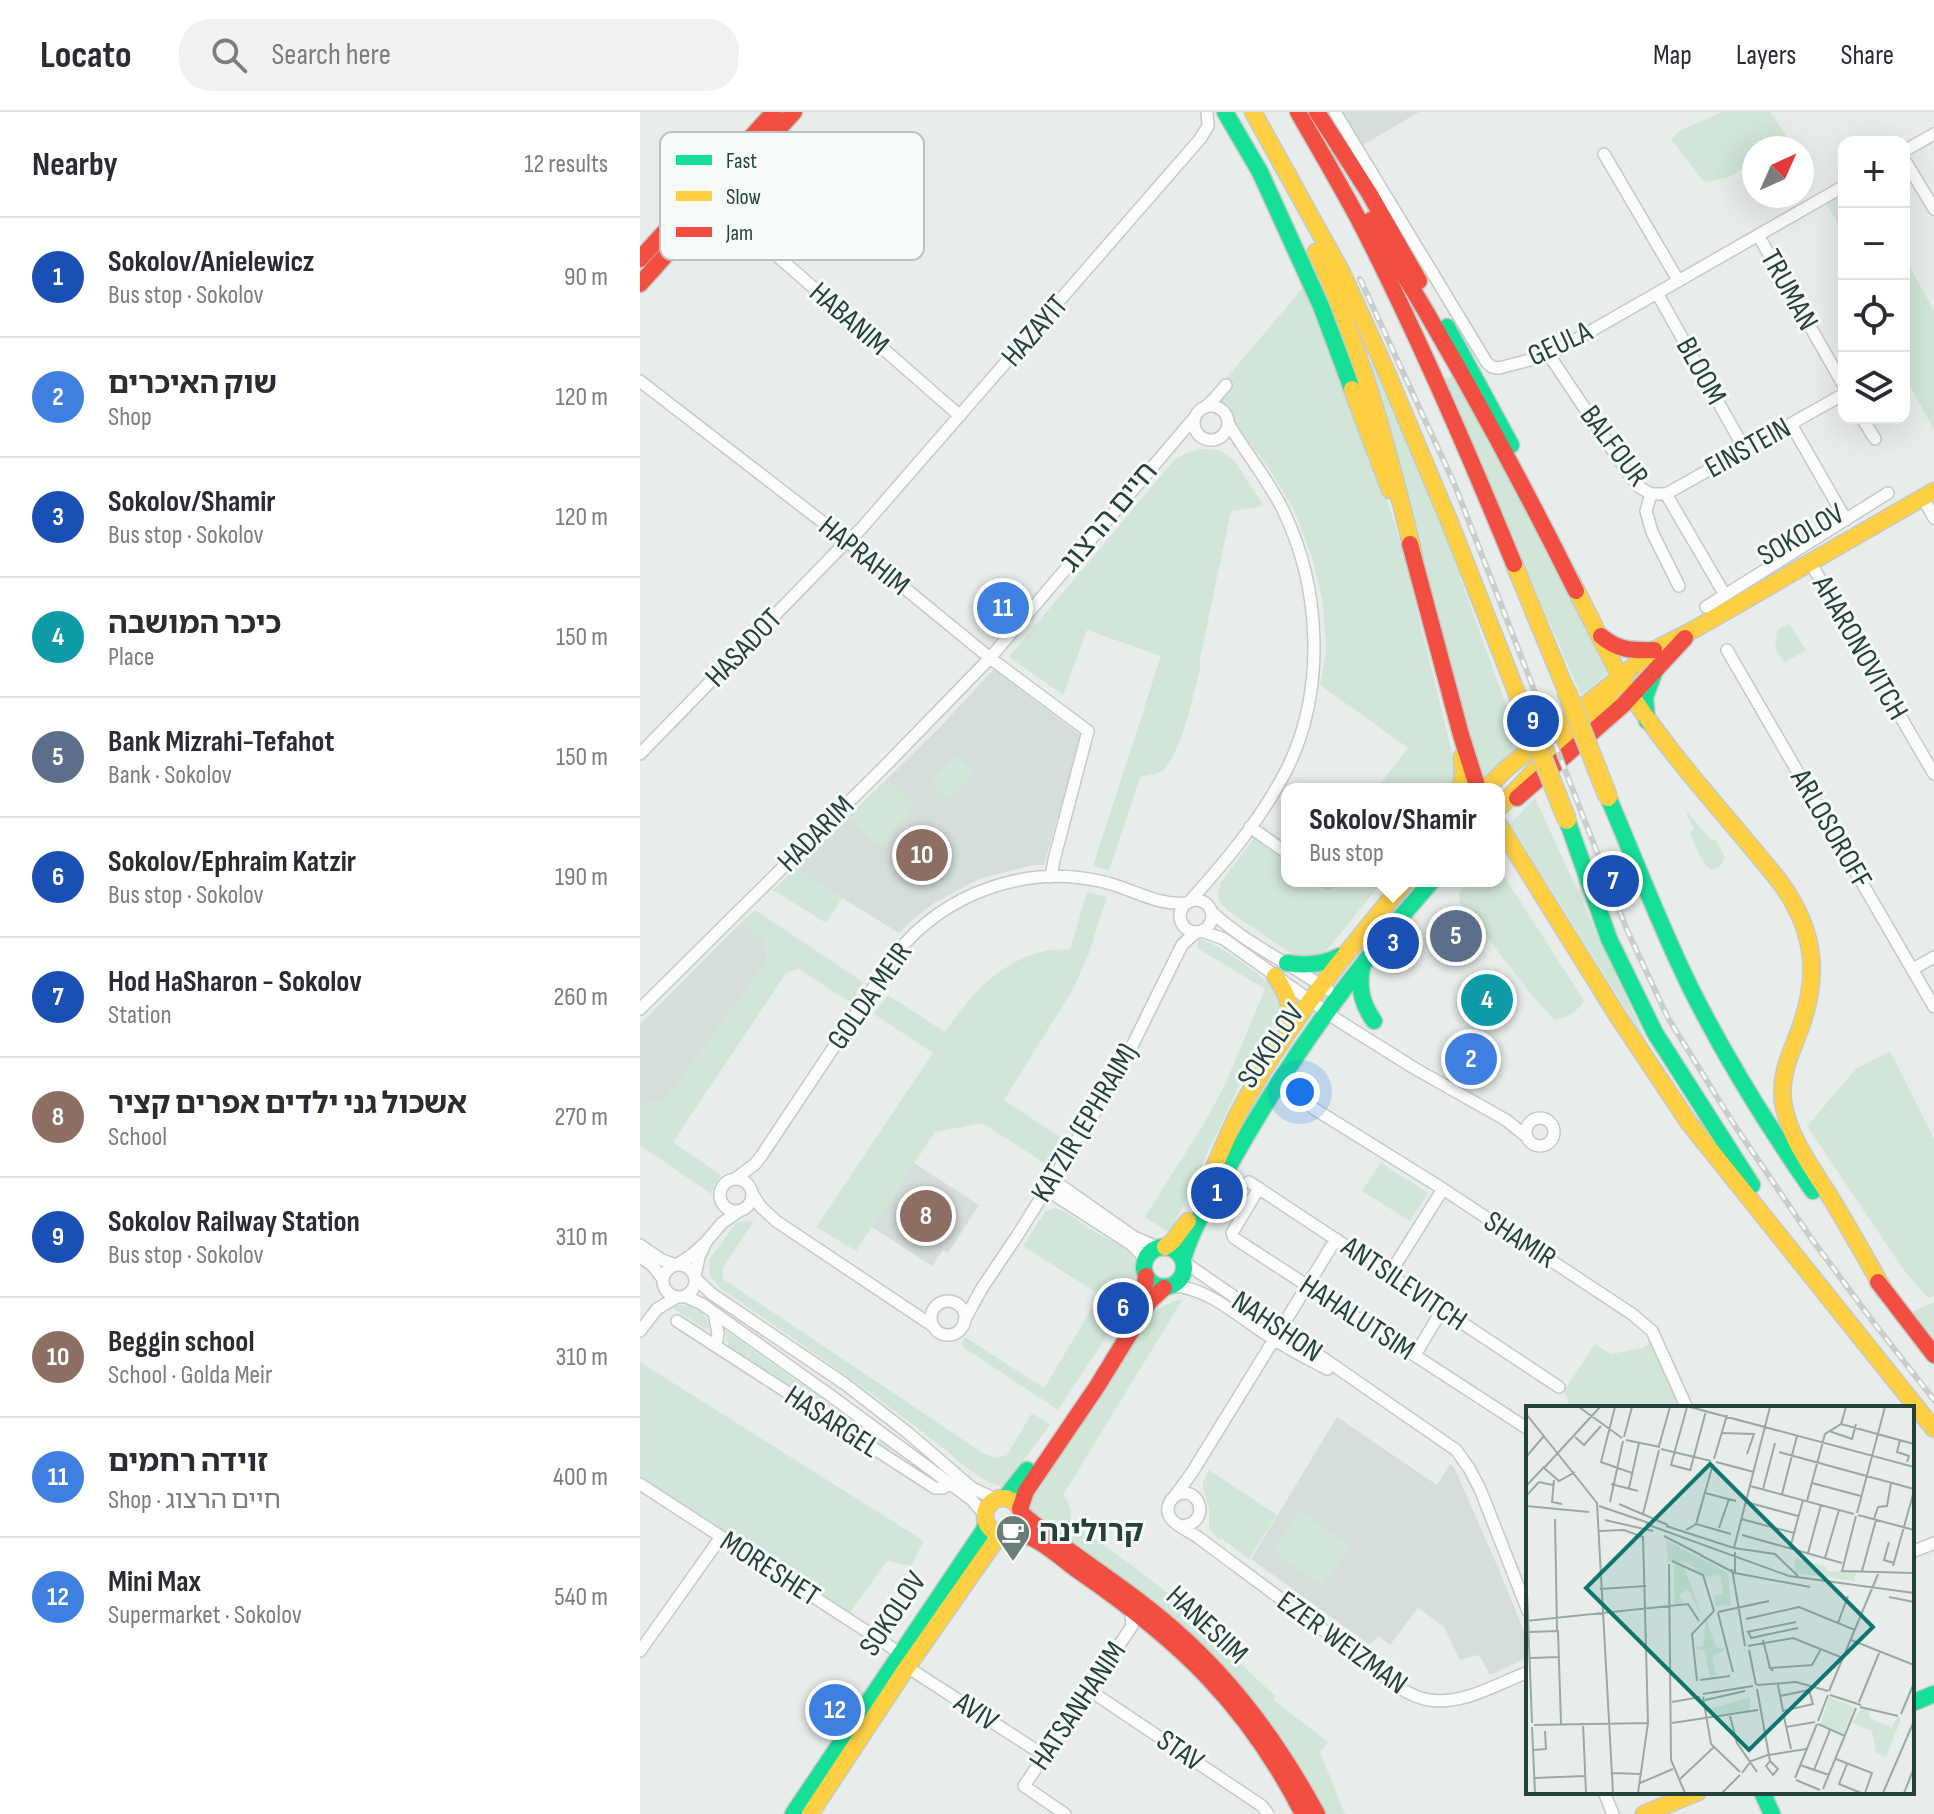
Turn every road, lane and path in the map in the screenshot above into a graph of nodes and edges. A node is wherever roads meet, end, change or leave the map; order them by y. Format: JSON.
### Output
{"nodes":[{"id":1,"x":774,"y":112,"type":"edge"},
{"id":2,"x":794,"y":112,"type":"edge"},
{"id":3,"x":1207,"y":112,"type":"edge"},
{"id":4,"x":1225,"y":112,"type":"edge"},
{"id":5,"x":1240,"y":112,"type":"edge"},
{"id":6,"x":1253,"y":112,"type":"edge"},
{"id":7,"x":1300,"y":112,"type":"edge"},
{"id":8,"x":1317,"y":112,"type":"edge"},
{"id":9,"x":1335,"y":112,"type":"edge"},
{"id":10,"x":758,"y":132,"type":"edge"},
{"id":11,"x":773,"y":132,"type":"edge"},
{"id":12,"x":1934,"y":134,"type":"edge"},
{"id":13,"x":1910,"y":148,"type":"edge"},
{"id":14,"x":1604,"y":154,"type":"dead end"},
{"id":15,"x":1910,"y":169,"type":"edge"},
{"id":16,"x":1838,"y":189,"type":"edge"},
{"id":17,"x":1934,"y":209,"type":"edge"},
{"id":18,"x":1758,"y":235,"type":"junction"},
{"id":19,"x":660,"y":240,"type":"edge"},
{"id":20,"x":660,"y":258,"type":"edge"},
{"id":21,"x":640,"y":259,"type":"edge"},
{"id":22,"x":782,"y":260,"type":"edge"},
{"id":23,"x":1678,"y":280,"type":"junction"},
{"id":24,"x":640,"y":284,"type":"edge"},
{"id":25,"x":1657,"y":293,"type":"junction"},
{"id":26,"x":1549,"y":355,"type":"junction"},
{"id":27,"x":1838,"y":375,"type":"edge"},
{"id":28,"x":640,"y":381,"type":"edge"},
{"id":29,"x":1838,"y":397,"type":"edge"},
{"id":30,"x":1199,"y":413,"type":"junction"},
{"id":31,"x":960,"y":416,"type":"junction"},
{"id":32,"x":1227,"y":419,"type":"junction"},
{"id":33,"x":1791,"y":424,"type":"junction"},
{"id":34,"x":1866,"y":424,"type":"edge"},
{"id":35,"x":1210,"y":439,"type":"junction"},
{"id":36,"x":1875,"y":439,"type":"dead end"},
{"id":37,"x":1167,"y":450,"type":"junction"},
{"id":38,"x":1745,"y":450,"type":"junction"},
{"id":39,"x":1245,"y":451,"type":"junction"},
{"id":40,"x":1888,"y":493,"type":"dead end"},
{"id":41,"x":1651,"y":494,"type":"junction"},
{"id":42,"x":1666,"y":494,"type":"junction"},
{"id":43,"x":1928,"y":495,"type":"edge"},
{"id":44,"x":1934,"y":518,"type":"edge"},
{"id":45,"x":1846,"y":520,"type":"junction"},
{"id":46,"x":847,"y":541,"type":"junction"},
{"id":47,"x":1414,"y":556,"type":"junction"},
{"id":48,"x":1810,"y":562,"type":"junction"},
{"id":49,"x":1679,"y":586,"type":"dead end"},
{"id":50,"x":1576,"y":591,"type":"junction"},
{"id":51,"x":1725,"y":595,"type":"junction"},
{"id":52,"x":1706,"y":607,"type":"dead end"},
{"id":53,"x":1597,"y":632,"type":"junction"},
{"id":54,"x":1727,"y":650,"type":"dead end"},
{"id":55,"x":990,"y":658,"type":"junction"},
{"id":56,"x":1655,"y":659,"type":"junction"},
{"id":57,"x":1620,"y":677,"type":"junction"},
{"id":58,"x":1631,"y":697,"type":"junction"},
{"id":59,"x":1647,"y":721,"type":"junction"},
{"id":60,"x":1461,"y":735,"type":"junction"},
{"id":61,"x":640,"y":754,"type":"edge"},
{"id":62,"x":1934,"y":774,"type":"edge"},
{"id":63,"x":1461,"y":783,"type":"edge"},
{"id":64,"x":1476,"y":783,"type":"edge"},
{"id":65,"x":1492,"y":783,"type":"edge"},
{"id":66,"x":1505,"y":800,"type":"edge"},
{"id":67,"x":1505,"y":809,"type":"edge"},
{"id":68,"x":1250,"y":827,"type":"junction"},
{"id":69,"x":1505,"y":834,"type":"edge"},
{"id":70,"x":1281,"y":849,"type":"edge"},
{"id":71,"x":1505,"y":852,"type":"edge"},
{"id":72,"x":1214,"y":873,"type":"junction"},
{"id":73,"x":1531,"y":874,"type":"junction"},
{"id":74,"x":1051,"y":877,"type":"junction"},
{"id":75,"x":1401,"y":887,"type":"edge"},
{"id":76,"x":1427,"y":887,"type":"edge"},
{"id":77,"x":1156,"y":901,"type":"junction"},
{"id":78,"x":1188,"y":902,"type":"junction"},
{"id":79,"x":1211,"y":910,"type":"junction"},
{"id":80,"x":1181,"y":922,"type":"junction"},
{"id":81,"x":1199,"y":932,"type":"junction"},
{"id":82,"x":1179,"y":952,"type":"junction"},
{"id":83,"x":1345,"y":953,"type":"junction"},
{"id":84,"x":1934,"y":957,"type":"edge"},
{"id":85,"x":1364,"y":962,"type":"junction"},
{"id":86,"x":1281,"y":969,"type":"junction"},
{"id":87,"x":1913,"y":969,"type":"junction"},
{"id":88,"x":1321,"y":985,"type":"junction"},
{"id":89,"x":1338,"y":997,"type":"junction"},
{"id":90,"x":1310,"y":1001,"type":"junction"},
{"id":91,"x":1934,"y":1007,"type":"edge"},
{"id":92,"x":640,"y":1009,"type":"edge"},
{"id":93,"x":1327,"y":1012,"type":"junction"},
{"id":94,"x":1374,"y":1021,"type":"dead end"},
{"id":95,"x":1289,"y":1031,"type":"junction"},
{"id":96,"x":1313,"y":1108,"type":"dead end"},
{"id":97,"x":1527,"y":1137,"type":"dead end"},
{"id":98,"x":762,"y":1155,"type":"junction"},
{"id":99,"x":735,"y":1179,"type":"junction"},
{"id":100,"x":1050,"y":1185,"type":"junction"},
{"id":101,"x":1254,"y":1185,"type":"joint"},
{"id":102,"x":1443,"y":1189,"type":"junction"},
{"id":103,"x":751,"y":1192,"type":"junction"},
{"id":104,"x":721,"y":1202,"type":"junction"},
{"id":105,"x":739,"y":1211,"type":"junction"},
{"id":106,"x":776,"y":1221,"type":"junction"},
{"id":107,"x":714,"y":1231,"type":"junction"},
{"id":108,"x":1336,"y":1239,"type":"junction"},
{"id":109,"x":706,"y":1242,"type":"junction"},
{"id":110,"x":640,"y":1245,"type":"edge"},
{"id":111,"x":1162,"y":1247,"type":"junction"},
{"id":112,"x":640,"y":1257,"type":"edge"},
{"id":113,"x":1183,"y":1261,"type":"junction"},
{"id":114,"x":677,"y":1264,"type":"junction"},
{"id":115,"x":1145,"y":1269,"type":"junction"},
{"id":116,"x":1389,"y":1275,"type":"junction"},
{"id":117,"x":695,"y":1278,"type":"junction"},
{"id":118,"x":663,"y":1279,"type":"junction"},
{"id":119,"x":1308,"y":1285,"type":"junction"},
{"id":120,"x":1168,"y":1287,"type":"junction"},
{"id":121,"x":982,"y":1288,"type":"junction"},
{"id":122,"x":1884,"y":1290,"type":"junction"},
{"id":123,"x":680,"y":1296,"type":"junction"},
{"id":124,"x":953,"y":1303,"type":"junction"},
{"id":125,"x":939,"y":1304,"type":"junction"},
{"id":126,"x":904,"y":1305,"type":"junction"},
{"id":127,"x":1442,"y":1310,"type":"junction"},
{"id":128,"x":714,"y":1313,"type":"junction"},
{"id":129,"x":677,"y":1321,"type":"dead end"},
{"id":130,"x":964,"y":1321,"type":"junction"},
{"id":131,"x":933,"y":1326,"type":"junction"},
{"id":132,"x":1281,"y":1328,"type":"junction"},
{"id":133,"x":640,"y":1331,"type":"edge"},
{"id":134,"x":1859,"y":1334,"type":"junction"},
{"id":135,"x":1274,"y":1340,"type":"junction"},
{"id":136,"x":716,"y":1346,"type":"junction"},
{"id":137,"x":1415,"y":1355,"type":"junction"},
{"id":138,"x":1934,"y":1355,"type":"edge"},
{"id":139,"x":1559,"y":1387,"type":"dead end"},
{"id":140,"x":1370,"y":1392,"type":"junction"},
{"id":141,"x":1686,"y":1406,"type":"edge"},
{"id":142,"x":1526,"y":1428,"type":"edge"},
{"id":143,"x":1934,"y":1429,"type":"edge"},
{"id":144,"x":1194,"y":1468,"type":"junction"},
{"id":145,"x":950,"y":1483,"type":"junction"},
{"id":146,"x":640,"y":1484,"type":"edge"},
{"id":147,"x":1175,"y":1496,"type":"junction"},
{"id":148,"x":1195,"y":1497,"type":"junction"},
{"id":149,"x":1003,"y":1515,"type":"junction"},
{"id":150,"x":1198,"y":1518,"type":"junction"},
{"id":151,"x":1181,"y":1526,"type":"junction"},
{"id":152,"x":721,"y":1537,"type":"junction"},
{"id":153,"x":1934,"y":1543,"type":"edge"},
{"id":154,"x":1212,"y":1548,"type":"junction"},
{"id":155,"x":1914,"y":1551,"type":"edge"},
{"id":156,"x":1526,"y":1606,"type":"edge"},
{"id":157,"x":1136,"y":1618,"type":"junction"},
{"id":158,"x":640,"y":1651,"type":"edge"},
{"id":159,"x":904,"y":1660,"type":"junction"},
{"id":160,"x":1526,"y":1673,"type":"edge"},
{"id":161,"x":1089,"y":1690,"type":"junction"},
{"id":162,"x":1934,"y":1694,"type":"edge"},
{"id":163,"x":1914,"y":1702,"type":"edge"},
{"id":164,"x":1045,"y":1756,"type":"junction"},
{"id":165,"x":1605,"y":1794,"type":"edge"},
{"id":166,"x":1693,"y":1794,"type":"edge"},
{"id":167,"x":1763,"y":1794,"type":"edge"},
{"id":168,"x":793,"y":1814,"type":"edge"},
{"id":169,"x":810,"y":1814,"type":"edge"},
{"id":170,"x":1065,"y":1814,"type":"edge"},
{"id":171,"x":1268,"y":1814,"type":"edge"},
{"id":172,"x":1303,"y":1814,"type":"edge"},
{"id":173,"x":1317,"y":1814,"type":"edge"},
{"id":174,"x":1613,"y":1814,"type":"edge"},
{"id":175,"x":1644,"y":1814,"type":"edge"},
{"id":176,"x":1772,"y":1814,"type":"edge"}],
"edges":[{"from":1,"to":10,"type":"main road"},
{"from":2,"to":11,"type":"main road"},
{"from":3,"to":31,"type":"street","name":"HAZAYIT"},
{"from":4,"to":47,"type":"main road"},
{"from":5,"to":47,"type":"main road"},
{"from":6,"to":134,"type":"main road","bridge":true},
{"from":7,"to":50,"type":"main road"},
{"from":7,"to":122,"type":"main road","bridge":true},
{"from":8,"to":50,"type":"main road"},
{"from":9,"to":26,"type":"street","name":"GEULA"},
{"from":12,"to":13,"type":"street"},
{"from":14,"to":23,"type":"street"},
{"from":15,"to":17,"type":"street"},
{"from":16,"to":18,"type":"street","name":"GEULA"},
{"from":18,"to":23,"type":"street","name":"GEULA"},
{"from":18,"to":27,"type":"street","name":"TRUMAN"},
{"from":19,"to":21,"type":"main road"},
{"from":20,"to":24,"type":"main road"},
{"from":22,"to":31,"type":"street","name":"HABANIM"},
{"from":23,"to":25,"type":"street","name":"GEULA"},
{"from":25,"to":26,"type":"street","name":"GEULA"},
{"from":25,"to":38,"type":"street","name":"BLOOM"},
{"from":26,"to":41,"type":"street","name":"BALFOUR"},
{"from":28,"to":46,"type":"street","name":"HAPRAHIM"},
{"from":29,"to":33,"type":"street","name":"EINSTEIN"},
{"from":30,"to":32,"type":"street"},
{"from":30,"to":32,"type":"street","name":"חיים הרצוג"},
{"from":30,"to":35,"type":"street"},
{"from":30,"to":37,"type":"street","name":"חיים הרצוג"},
{"from":31,"to":46,"type":"street","name":"HAZAYIT"},
{"from":32,"to":35,"type":"street"},
{"from":32,"to":39,"type":"street"},
{"from":33,"to":38,"type":"street","name":"EINSTEIN"},
{"from":33,"to":45,"type":"street"},
{"from":34,"to":36,"type":"street"},
{"from":35,"to":37,"type":"street","name":"חיים הרצוג"},
{"from":35,"to":39,"type":"street"},
{"from":37,"to":55,"type":"street","name":"חיים הרצוג"},
{"from":38,"to":42,"type":"street","name":"EINSTEIN"},
{"from":39,"to":68,"type":"street"},
{"from":40,"to":45,"type":"street"},
{"from":41,"to":42,"type":"street","name":"EINSTEIN"},
{"from":41,"to":49,"type":"street","name":"BALFOUR"},
{"from":42,"to":51,"type":"street","name":"BALFOUR"},
{"from":43,"to":44,"type":"street"},
{"from":43,"to":48,"type":"main road","name":"SOKOLOV"},
{"from":45,"to":51,"type":"street"},
{"from":46,"to":55,"type":"street","name":"HAPRAHIM"},
{"from":46,"to":61,"type":"street","name":"HASADOT"},
{"from":47,"to":60,"type":"main road"},
{"from":48,"to":56,"type":"main road","name":"SOKOLOV"},
{"from":48,"to":62,"type":"street","name":"AHARONOVITCH"},
{"from":50,"to":53,"type":"main road"},
{"from":51,"to":52,"type":"street"},
{"from":53,"to":56,"type":"main road"},
{"from":53,"to":57,"type":"main road"},
{"from":54,"to":87,"type":"street","name":"ARLOSOROFF"},
{"from":55,"to":74,"type":"street","name":"HAPRAHIM"},
{"from":55,"to":92,"type":"street","name":"HADARIM"},
{"from":56,"to":57,"type":"main road","name":"SOKOLOV"},
{"from":56,"to":58,"type":"main road","name":"SOKOLOV"},
{"from":56,"to":59,"type":"main road"},
{"from":57,"to":58,"type":"main road"},
{"from":57,"to":65,"type":"main road","name":"SOKOLOV"},
{"from":57,"to":66,"type":"main road"},
{"from":58,"to":59,"type":"main road"},
{"from":58,"to":67,"type":"main road","name":"SOKOLOV"},
{"from":59,"to":122,"type":"main road"},
{"from":60,"to":63,"type":"main road"},
{"from":60,"to":64,"type":"main road"},
{"from":68,"to":70,"type":"street"},
{"from":68,"to":72,"type":"street"},
{"from":69,"to":73,"type":"main road"},
{"from":71,"to":73,"type":"main road"},
{"from":72,"to":78,"type":"street"},
{"from":72,"to":79,"type":"street"},
{"from":73,"to":134,"type":"main road"},
{"from":74,"to":77,"type":"street","name":"GOLDA MEIR"},
{"from":74,"to":98,"type":"street","name":"GOLDA MEIR"},
{"from":75,"to":83,"type":"main road","name":"SOKOLOV"},
{"from":76,"to":85,"type":"main road","name":"SOKOLOV"},
{"from":77,"to":78,"type":"street","name":"GOLDA MEIR"},
{"from":77,"to":80,"type":"street","name":"GOLDA MEIR"},
{"from":78,"to":79,"type":"street"},
{"from":78,"to":80,"type":"street"},
{"from":79,"to":81,"type":"street"},
{"from":79,"to":86,"type":"street"},
{"from":80,"to":81,"type":"street"},
{"from":80,"to":82,"type":"street","name":"KATZIR (EPHRAIM)"},
{"from":81,"to":82,"type":"street","name":"KATZIR (EPHRAIM)"},
{"from":81,"to":86,"type":"street"},
{"from":82,"to":100,"type":"street","name":"KATZIR (EPHRAIM)"},
{"from":83,"to":86,"type":"main road"},
{"from":83,"to":88,"type":"main road","name":"SOKOLOV"},
{"from":84,"to":87,"type":"street"},
{"from":85,"to":89,"type":"main road","name":"SOKOLOV"},
{"from":85,"to":94,"type":"main road"},
{"from":86,"to":88,"type":"street"},
{"from":86,"to":90,"type":"street"},
{"from":86,"to":95,"type":"main road"},
{"from":87,"to":91,"type":"street","name":"ARLOSOROFF"},
{"from":88,"to":89,"type":"street"},
{"from":88,"to":90,"type":"main road","name":"SOKOLOV"},
{"from":89,"to":93,"type":"main road","name":"SOKOLOV"},
{"from":90,"to":93,"type":"street"},
{"from":90,"to":95,"type":"main road","name":"SOKOLOV"},
{"from":93,"to":97,"type":"street"},
{"from":93,"to":113,"type":"main road","name":"SOKOLOV"},
{"from":95,"to":111,"type":"main road","name":"SOKOLOV"},
{"from":96,"to":102,"type":"street","name":"SHAMIR"},
{"from":98,"to":99,"type":"street","name":"GOLDA MEIR"},
{"from":98,"to":103,"type":"street","name":"GOLDA MEIR"},
{"from":99,"to":103,"type":"street"},
{"from":99,"to":104,"type":"street"},
{"from":100,"to":111,"type":"street"},
{"from":100,"to":115,"type":"street"},
{"from":100,"to":121,"type":"street","name":"KATZIR (EPHRAIM)"},
{"from":101,"to":108,"type":"street","name":"ANTSILEVITCH"},
{"from":101,"to":119,"type":"street","name":"HAHALUTSIM"},
{"from":102,"to":116,"type":"street"},
{"from":102,"to":141,"type":"street","name":"SHAMIR"},
{"from":103,"to":105,"type":"street"},
{"from":103,"to":106,"type":"street"},
{"from":104,"to":105,"type":"street"},
{"from":104,"to":107,"type":"street"},
{"from":105,"to":106,"type":"street"},
{"from":105,"to":107,"type":"street"},
{"from":106,"to":126,"type":"street"},
{"from":107,"to":109,"type":"street"},
{"from":108,"to":116,"type":"street","name":"ANTSILEVITCH"},
{"from":108,"to":119,"type":"street"},
{"from":109,"to":114,"type":"street"},
{"from":109,"to":117,"type":"street"},
{"from":110,"to":114,"type":"street"},
{"from":111,"to":113,"type":"main road"},
{"from":111,"to":115,"type":"main road"},
{"from":112,"to":118,"type":"street"},
{"from":113,"to":120,"type":"main road"},
{"from":113,"to":132,"type":"street","name":"NAHSHON"},
{"from":114,"to":117,"type":"street"},
{"from":114,"to":118,"type":"street"},
{"from":115,"to":120,"type":"main road"},
{"from":115,"to":149,"type":"main road","name":"SOKOLOV"},
{"from":116,"to":127,"type":"street","name":"ANTSILEVITCH"},
{"from":117,"to":123,"type":"street"},
{"from":117,"to":149,"type":"street","name":"HANESIIM"},
{"from":118,"to":123,"type":"street"},
{"from":119,"to":132,"type":"street"},
{"from":119,"to":137,"type":"street","name":"HAHALUTSIM"},
{"from":120,"to":135,"type":"street","name":"NAHSHON"},
{"from":120,"to":149,"type":"main road","name":"SOKOLOV"},
{"from":121,"to":124,"type":"street","name":"KATZIR (EPHRAIM)"},
{"from":121,"to":130,"type":"street","name":"KATZIR (EPHRAIM)"},
{"from":122,"to":138,"type":"main road"},
{"from":123,"to":128,"type":"street","name":"HANESIIM"},
{"from":123,"to":133,"type":"street"},
{"from":124,"to":125,"type":"street"},
{"from":124,"to":130,"type":"street"},
{"from":125,"to":126,"type":"street"},
{"from":125,"to":131,"type":"street"},
{"from":126,"to":131,"type":"street"},
{"from":127,"to":137,"type":"street"},
{"from":127,"to":139,"type":"street","name":"ANTSILEVITCH"},
{"from":128,"to":136,"type":"street"},
{"from":128,"to":145,"type":"street","name":"HANESIIM"},
{"from":129,"to":136,"type":"street","name":"HASARGEL"},
{"from":130,"to":131,"type":"street"},
{"from":132,"to":135,"type":"street"},
{"from":132,"to":140,"type":"street","name":"NAHSHON"},
{"from":134,"to":143,"type":"main road"},
{"from":135,"to":140,"type":"street","name":"NAHSHON"},
{"from":135,"to":144,"type":"street"},
{"from":136,"to":145,"type":"street","name":"HASARGEL"},
{"from":137,"to":142,"type":"street","name":"HAHALUTSIM"},
{"from":140,"to":156,"type":"street","name":"NAHSHON"},
{"from":144,"to":147,"type":"street"},
{"from":144,"to":148,"type":"street"},
{"from":145,"to":149,"type":"street","name":"HANESIIM"},
{"from":146,"to":152,"type":"street","name":"MORESHET"},
{"from":147,"to":148,"type":"street"},
{"from":147,"to":151,"type":"street"},
{"from":148,"to":150,"type":"street"},
{"from":149,"to":157,"type":"main road","name":"HANESIIM"},
{"from":149,"to":159,"type":"main road","name":"SOKOLOV"},
{"from":149,"to":173,"type":"main road","name":"HANESIIM"},
{"from":150,"to":151,"type":"street"},
{"from":150,"to":154,"type":"street","name":"EZER WEIZMAN"},
{"from":151,"to":154,"type":"street","name":"EZER WEIZMAN"},
{"from":152,"to":158,"type":"street"},
{"from":152,"to":159,"type":"street","name":"MORESHET"},
{"from":153,"to":155,"type":"street"},
{"from":154,"to":160,"type":"street","name":"EZER WEIZMAN"},
{"from":157,"to":161,"type":"street","name":"HATSANHANIM"},
{"from":157,"to":172,"type":"main road","name":"HANESIIM"},
{"from":159,"to":164,"type":"street","name":"AVIV"},
{"from":159,"to":168,"type":"main road","name":"SOKOLOV"},
{"from":159,"to":169,"type":"main road","name":"SOKOLOV"},
{"from":161,"to":164,"type":"street","name":"HATSANHANIM"},
{"from":161,"to":171,"type":"street","name":"STAV"},
{"from":162,"to":163,"type":"main road"},
{"from":164,"to":170,"type":"street","name":"HATSANHANIM"},
{"from":165,"to":174,"type":"street"},
{"from":166,"to":175,"type":"main road"},
{"from":167,"to":176,"type":"main road"}]}
